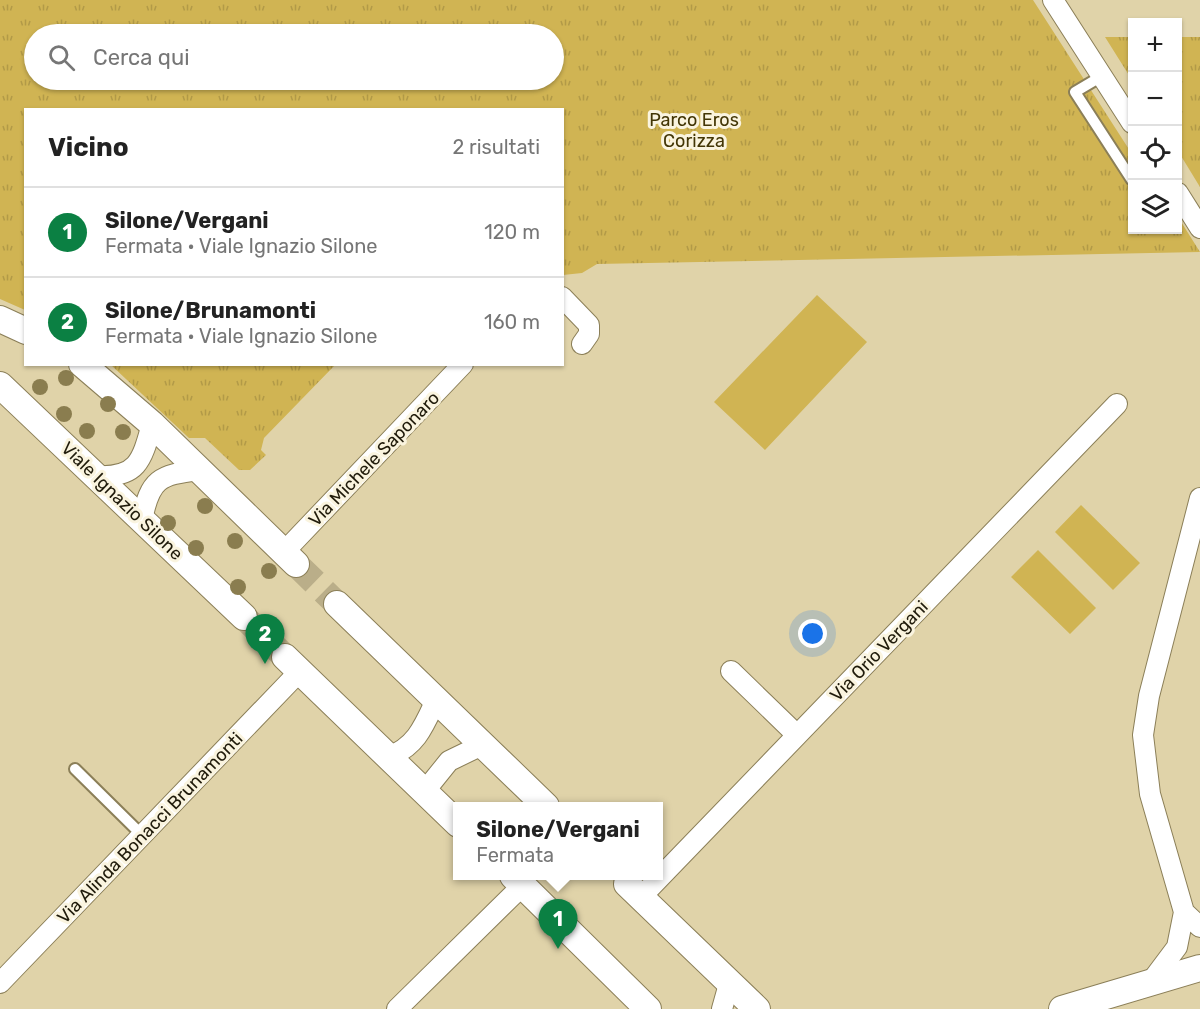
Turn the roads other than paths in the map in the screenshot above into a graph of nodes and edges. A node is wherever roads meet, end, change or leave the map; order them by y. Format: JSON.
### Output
{"nodes":[{"id":1,"x":1053,"y":0,"type":"edge"},
{"id":2,"x":1102,"y":76,"type":"junction"},
{"id":3,"x":1128,"y":117,"type":"edge"},
{"id":4,"x":1128,"y":174,"type":"edge"},
{"id":5,"x":1182,"y":199,"type":"edge"},
{"id":6,"x":1200,"y":228,"type":"edge"},
{"id":7,"x":564,"y":299,"type":"edge"},
{"id":8,"x":0,"y":319,"type":"edge"},
{"id":9,"x":24,"y":330,"type":"edge"},
{"id":10,"x":582,"y":344,"type":"dead end"},
{"id":11,"x":84,"y":366,"type":"edge"},
{"id":12,"x":461,"y":366,"type":"edge"},
{"id":13,"x":0,"y":385,"type":"edge"},
{"id":14,"x":1117,"y":404,"type":"dead end"},
{"id":15,"x":152,"y":424,"type":"junction"},
{"id":16,"x":199,"y":470,"type":"junction"},
{"id":17,"x":97,"y":476,"type":"junction"},
{"id":18,"x":1200,"y":498,"type":"edge"},
{"id":19,"x":142,"y":520,"type":"junction"},
{"id":20,"x":290,"y":558,"type":"joint"},
{"id":21,"x":337,"y":604,"type":"tunnel mouth"},
{"id":22,"x":244,"y":617,"type":"tunnel mouth"},
{"id":23,"x":292,"y":664,"type":"joint"},
{"id":24,"x":730,"y":671,"type":"dead end"},
{"id":25,"x":436,"y":700,"type":"junction"},
{"id":26,"x":797,"y":735,"type":"junction"},
{"id":27,"x":482,"y":745,"type":"junction"},
{"id":28,"x":388,"y":757,"type":"junction"},
{"id":29,"x":75,"y":769,"type":"dead end"},
{"id":30,"x":424,"y":792,"type":"junction"},
{"id":31,"x":541,"y":802,"type":"edge"},
{"id":32,"x":453,"y":819,"type":"edge"},
{"id":33,"x":142,"y":835,"type":"junction"},
{"id":34,"x":663,"y":863,"type":"edge"},
{"id":35,"x":518,"y":880,"type":"edge"},
{"id":36,"x":645,"y":880,"type":"edge"},
{"id":37,"x":634,"y":891,"type":"joint"},
{"id":38,"x":1184,"y":912,"type":"junction"},
{"id":39,"x":1200,"y":927,"type":"edge"},
{"id":40,"x":1200,"y":968,"type":"edge"},
{"id":41,"x":0,"y":983,"type":"edge"},
{"id":42,"x":1150,"y":983,"type":"junction"},
{"id":43,"x":729,"y":984,"type":"junction"},
{"id":44,"x":397,"y":1009,"type":"edge"},
{"id":45,"x":648,"y":1009,"type":"edge"},
{"id":46,"x":722,"y":1009,"type":"edge"},
{"id":47,"x":757,"y":1009,"type":"edge"},
{"id":48,"x":1062,"y":1009,"type":"edge"}],
"edges":[{"from":1,"to":2,"type":"street"},
{"from":2,"to":3,"type":"street"},
{"from":2,"to":4,"type":"lane"},
{"from":5,"to":6,"type":"street"},
{"from":7,"to":10,"type":"street"},
{"from":8,"to":9,"type":"street"},
{"from":11,"to":15,"type":"street"},
{"from":12,"to":20,"type":"street","name":"Via Michele Saponaro"},
{"from":13,"to":17,"type":"street","name":"Viale Ignazio Silone"},
{"from":14,"to":26,"type":"street","name":"Via Orio Vergani"},
{"from":15,"to":16,"type":"street"},
{"from":15,"to":17,"type":"street"},
{"from":16,"to":19,"type":"street"},
{"from":16,"to":20,"type":"street"},
{"from":17,"to":19,"type":"street","name":"Viale Ignazio Silone"},
{"from":18,"to":38,"type":"street"},
{"from":19,"to":22,"type":"street","name":"Viale Ignazio Silone"},
{"from":21,"to":25,"type":"street"},
{"from":23,"to":28,"type":"street"},
{"from":23,"to":33,"type":"street","name":"Via Alinda Bonacci Brunamonti"},
{"from":24,"to":26,"type":"street"},
{"from":25,"to":27,"type":"street"},
{"from":25,"to":28,"type":"street"},
{"from":26,"to":34,"type":"street","name":"Via Orio Vergani"},
{"from":27,"to":30,"type":"street"},
{"from":27,"to":31,"type":"street"},
{"from":28,"to":30,"type":"street"},
{"from":29,"to":33,"type":"lane"},
{"from":30,"to":32,"type":"street"},
{"from":33,"to":41,"type":"street","name":"Via Alinda Bonacci Brunamonti"},
{"from":35,"to":44,"type":"street"},
{"from":35,"to":45,"type":"street"},
{"from":36,"to":37,"type":"street","name":"Via Orio Vergani"},
{"from":37,"to":43,"type":"street"},
{"from":38,"to":39,"type":"street"},
{"from":38,"to":42,"type":"street"},
{"from":40,"to":42,"type":"street"},
{"from":42,"to":48,"type":"street"},
{"from":43,"to":46,"type":"street"},
{"from":43,"to":47,"type":"street"}]}
